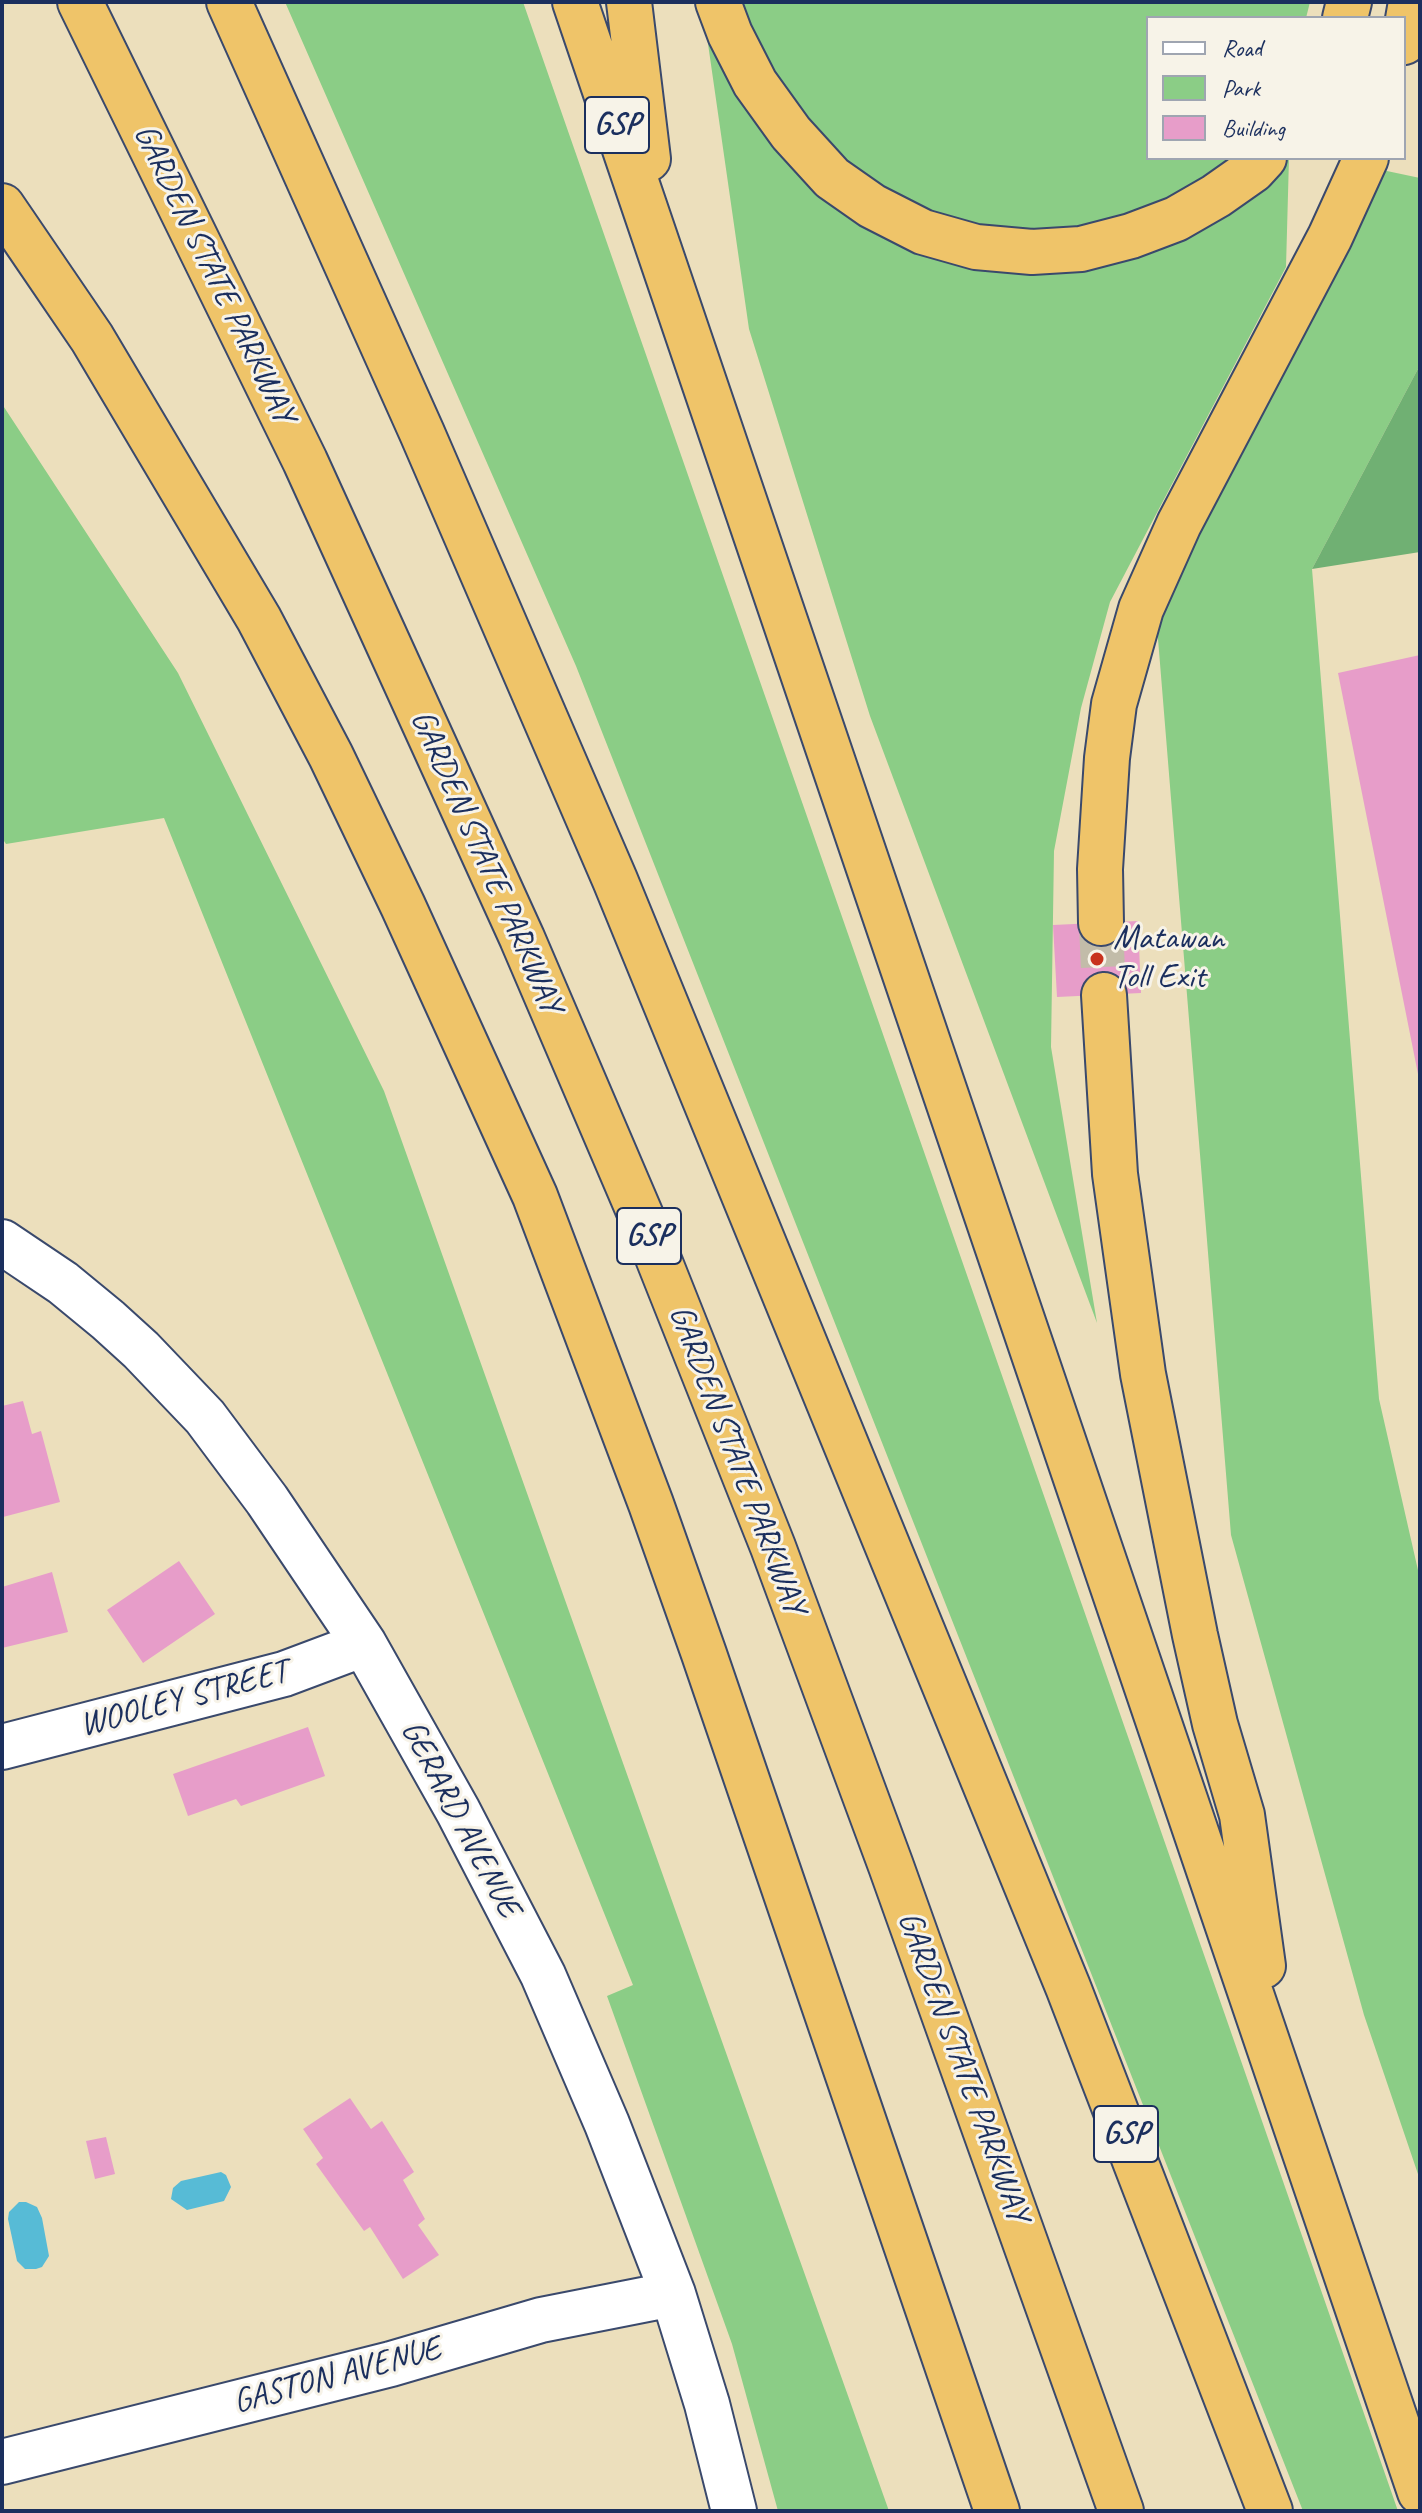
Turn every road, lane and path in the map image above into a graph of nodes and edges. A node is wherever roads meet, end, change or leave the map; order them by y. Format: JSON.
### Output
{"nodes":[{"id":1,"x":80,"y":2,"type":"edge"},
{"id":2,"x":229,"y":2,"type":"edge"},
{"id":3,"x":575,"y":2,"type":"edge"},
{"id":4,"x":629,"y":2,"type":"edge"},
{"id":5,"x":718,"y":2,"type":"edge"},
{"id":6,"x":1411,"y":2,"type":"edge"},
{"id":7,"x":1406,"y":31,"type":"edge"},
{"id":8,"x":1262,"y":160,"type":"edge"},
{"id":9,"x":1365,"y":160,"type":"edge"},
{"id":10,"x":2,"y":206,"type":"edge"},
{"id":11,"x":658,"y":249,"type":"junction"},
{"id":12,"x":1101,"y":923,"type":"tunnel mouth"},
{"id":13,"x":1104,"y":995,"type":"tunnel mouth"},
{"id":14,"x":2,"y":1242,"type":"edge"},
{"id":15,"x":364,"y":1644,"type":"junction"},
{"id":16,"x":2,"y":1747,"type":"edge"},
{"id":17,"x":1277,"y":2067,"type":"junction"},
{"id":18,"x":673,"y":2294,"type":"junction"},
{"id":19,"x":2,"y":2462,"type":"edge"},
{"id":20,"x":1420,"y":2492,"type":"edge"},
{"id":21,"x":734,"y":2511,"type":"edge"},
{"id":22,"x":997,"y":2511,"type":"edge"},
{"id":23,"x":1121,"y":2511,"type":"edge"},
{"id":24,"x":1270,"y":2511,"type":"edge"}],
"edges":[{"from":1,"to":23,"type":"highway","name":"GARDEN STATE PARKWAY","number":"GSP"},
{"from":2,"to":24,"type":"highway","number":"GSP"},
{"from":3,"to":11,"type":"highway","number":"GSP"},
{"from":4,"to":11,"type":"highway"},
{"from":5,"to":8,"type":"highway"},
{"from":6,"to":7,"type":"highway"},
{"from":9,"to":12,"type":"highway"},
{"from":10,"to":22,"type":"highway"},
{"from":11,"to":17,"type":"highway","number":"GSP"},
{"from":13,"to":17,"type":"highway"},
{"from":14,"to":15,"type":"street","name":"GERARD AVENUE"},
{"from":15,"to":16,"type":"street","name":"WOOLEY STREET"},
{"from":15,"to":18,"type":"street","name":"GERARD AVENUE"},
{"from":17,"to":20,"type":"highway","number":"GSP"},
{"from":18,"to":19,"type":"street","name":"GASTON AVENUE"},
{"from":18,"to":21,"type":"street","name":"GERARD AVENUE"}]}
